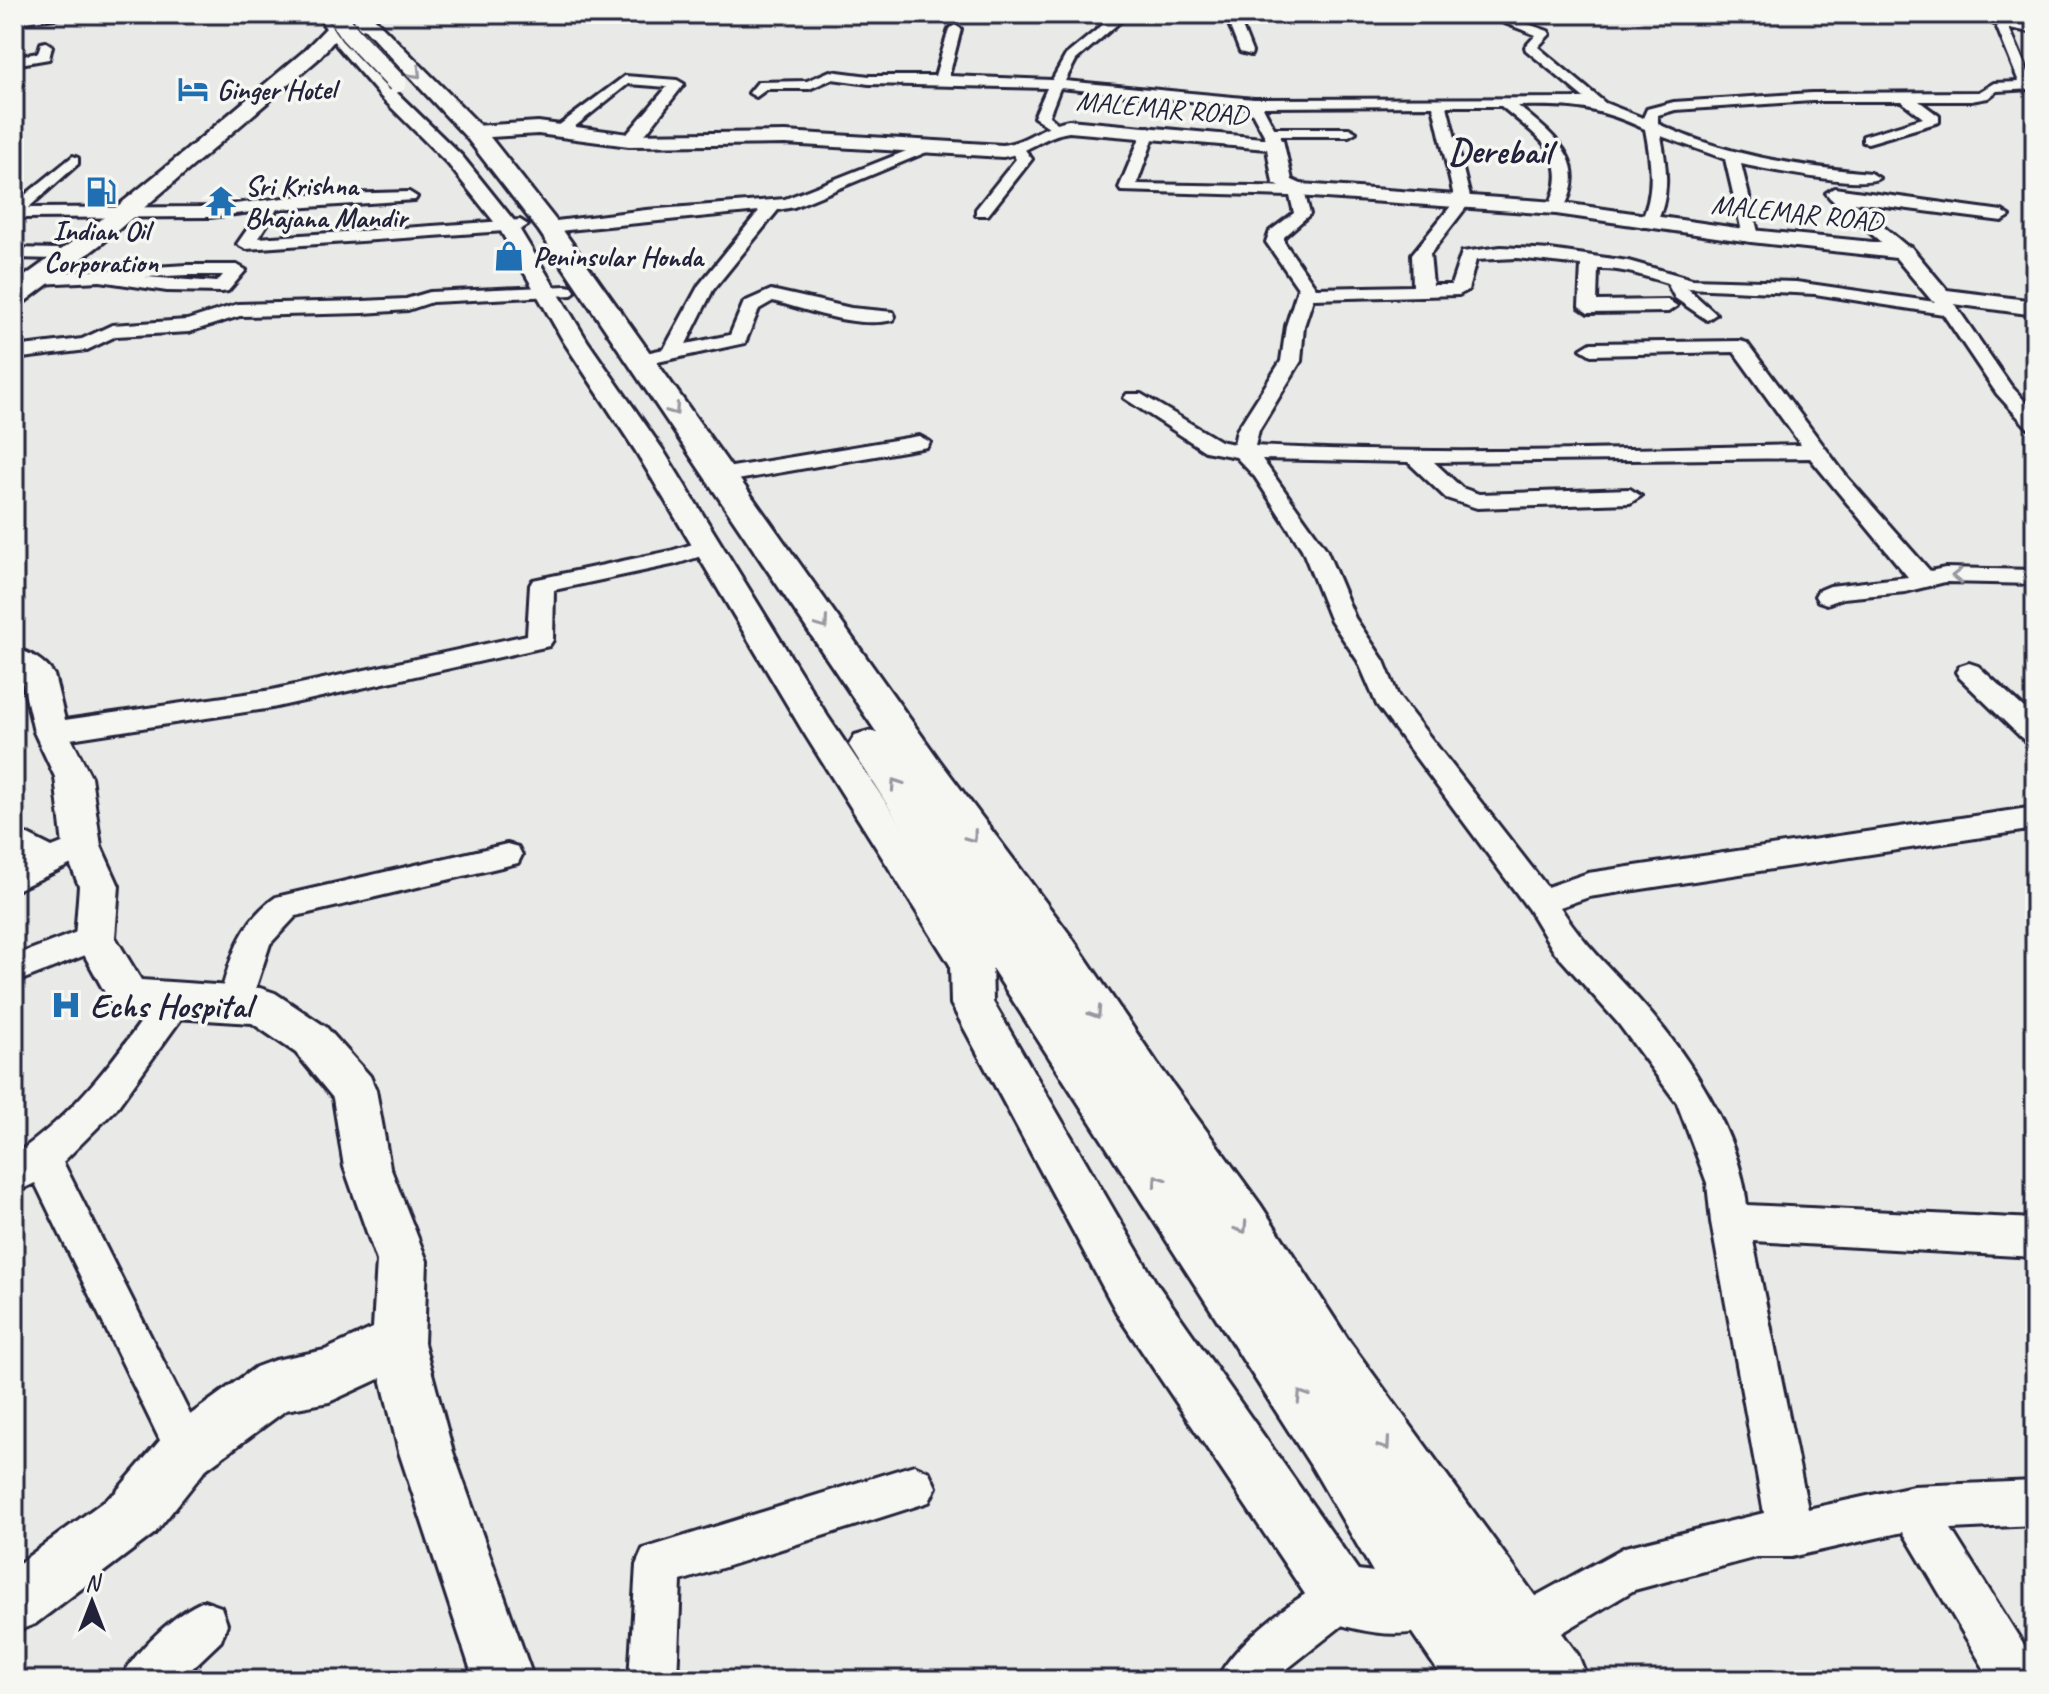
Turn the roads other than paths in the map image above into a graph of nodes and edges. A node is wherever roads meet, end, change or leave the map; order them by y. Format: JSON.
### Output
{"nodes":[{"id":1,"x":57,"y":14,"type":"edge"},
{"id":2,"x":1123,"y":14,"type":"edge"},
{"id":3,"x":1231,"y":14,"type":"edge"},
{"id":4,"x":1265,"y":14,"type":"edge"},
{"id":5,"x":1487,"y":14,"type":"edge"},
{"id":6,"x":1983,"y":14,"type":"edge"},
{"id":7,"x":1296,"y":15,"type":"edge"},
{"id":8,"x":363,"y":18,"type":"edge"},
{"id":9,"x":331,"y":20,"type":"edge"},
{"id":10,"x":2001,"y":23,"type":"junction"},
{"id":11,"x":14,"y":26,"type":"edge"},
{"id":12,"x":955,"y":29,"type":"dead end"},
{"id":13,"x":2035,"y":29,"type":"edge"},
{"id":14,"x":46,"y":46,"type":"dead end"},
{"id":15,"x":1246,"y":52,"type":"dead end"},
{"id":16,"x":14,"y":61,"type":"edge"},
{"id":17,"x":941,"y":79,"type":"junction"},
{"id":18,"x":1803,"y":82,"type":"dead end"},
{"id":19,"x":1872,"y":82,"type":"dead end"},
{"id":20,"x":1056,"y":84,"type":"junction"},
{"id":21,"x":1994,"y":87,"type":"junction"},
{"id":22,"x":2031,"y":87,"type":"edge"},
{"id":23,"x":756,"y":93,"type":"dead end"},
{"id":24,"x":1903,"y":96,"type":"junction"},
{"id":25,"x":1812,"y":97,"type":"junction"},
{"id":26,"x":1439,"y":102,"type":"junction"},
{"id":27,"x":1505,"y":102,"type":"junction"},
{"id":28,"x":1254,"y":103,"type":"junction"},
{"id":29,"x":1599,"y":104,"type":"junction"},
{"id":30,"x":1055,"y":127,"type":"junction"},
{"id":31,"x":1651,"y":127,"type":"junction"},
{"id":32,"x":563,"y":129,"type":"junction"},
{"id":33,"x":1149,"y":131,"type":"junction"},
{"id":34,"x":474,"y":132,"type":"junction"},
{"id":35,"x":1349,"y":132,"type":"dead end"},
{"id":36,"x":1272,"y":138,"type":"junction"},
{"id":37,"x":1868,"y":139,"type":"dead end"},
{"id":38,"x":629,"y":140,"type":"junction"},
{"id":39,"x":929,"y":146,"type":"junction"},
{"id":40,"x":1018,"y":150,"type":"junction"},
{"id":41,"x":1732,"y":160,"type":"dead end"},
{"id":42,"x":73,"y":161,"type":"dead end"},
{"id":43,"x":1812,"y":173,"type":"junction"},
{"id":44,"x":1871,"y":178,"type":"dead end"},
{"id":45,"x":1297,"y":190,"type":"junction"},
{"id":46,"x":1836,"y":195,"type":"junction"},
{"id":47,"x":409,"y":197,"type":"dead end"},
{"id":48,"x":1463,"y":201,"type":"junction"},
{"id":49,"x":272,"y":205,"type":"junction"},
{"id":50,"x":773,"y":205,"type":"junction"},
{"id":51,"x":1556,"y":208,"type":"junction"},
{"id":52,"x":117,"y":212,"type":"junction"},
{"id":53,"x":982,"y":212,"type":"dead end"},
{"id":54,"x":14,"y":213,"type":"edge"},
{"id":55,"x":2002,"y":216,"type":"dead end"},
{"id":56,"x":1648,"y":223,"type":"junction"},
{"id":57,"x":525,"y":226,"type":"junction"},
{"id":58,"x":1751,"y":236,"type":"junction"},
{"id":59,"x":1903,"y":252,"type":"junction"},
{"id":60,"x":14,"y":253,"type":"edge"},
{"id":61,"x":58,"y":254,"type":"junction"},
{"id":62,"x":1599,"y":263,"type":"junction"},
{"id":63,"x":106,"y":277,"type":"junction"},
{"id":64,"x":38,"y":279,"type":"junction"},
{"id":65,"x":1674,"y":279,"type":"junction"},
{"id":66,"x":14,"y":286,"type":"edge"},
{"id":67,"x":1420,"y":289,"type":"dead end"},
{"id":68,"x":556,"y":291,"type":"junction"},
{"id":69,"x":1305,"y":294,"type":"junction"},
{"id":70,"x":14,"y":297,"type":"edge"},
{"id":71,"x":1944,"y":302,"type":"junction"},
{"id":72,"x":1668,"y":306,"type":"dead end"},
{"id":73,"x":2035,"y":308,"type":"edge"},
{"id":74,"x":1707,"y":314,"type":"dead end"},
{"id":75,"x":886,"y":316,"type":"dead end"},
{"id":76,"x":1591,"y":349,"type":"dead end"},
{"id":77,"x":14,"y":353,"type":"edge"},
{"id":78,"x":656,"y":356,"type":"junction"},
{"id":79,"x":1134,"y":398,"type":"dead end"},
{"id":80,"x":2035,"y":424,"type":"edge"},
{"id":81,"x":919,"y":442,"type":"dead end"},
{"id":82,"x":1816,"y":451,"type":"junction"},
{"id":83,"x":1243,"y":452,"type":"junction"},
{"id":84,"x":1414,"y":456,"type":"junction"},
{"id":85,"x":720,"y":476,"type":"junction"},
{"id":86,"x":1630,"y":496,"type":"dead end"},
{"id":87,"x":706,"y":547,"type":"junction"},
{"id":88,"x":2035,"y":577,"type":"edge"},
{"id":89,"x":1924,"y":580,"type":"junction"},
{"id":90,"x":1827,"y":596,"type":"dead end"},
{"id":91,"x":22,"y":671,"type":"edge"},
{"id":92,"x":1969,"y":672,"type":"dead end"},
{"id":93,"x":51,"y":732,"type":"junction"},
{"id":94,"x":2035,"y":734,"type":"edge"},
{"id":95,"x":2035,"y":818,"type":"edge"},
{"id":96,"x":14,"y":839,"type":"edge"},
{"id":97,"x":66,"y":854,"type":"junction"},
{"id":98,"x":507,"y":855,"type":"dead end"},
{"id":99,"x":14,"y":879,"type":"edge"},
{"id":100,"x":1540,"y":901,"type":"junction"},
{"id":101,"x":95,"y":938,"type":"junction"},
{"id":102,"x":14,"y":970,"type":"edge"},
{"id":103,"x":174,"y":1002,"type":"junction"},
{"id":104,"x":235,"y":1004,"type":"junction"},
{"id":105,"x":28,"y":1167,"type":"edge"},
{"id":106,"x":1730,"y":1222,"type":"junction"},
{"id":107,"x":2035,"y":1238,"type":"edge"},
{"id":108,"x":398,"y":1343,"type":"junction"},
{"id":109,"x":187,"y":1450,"type":"junction"},
{"id":110,"x":914,"y":1487,"type":"dead end"},
{"id":111,"x":2035,"y":1503,"type":"edge"},
{"id":112,"x":1913,"y":1508,"type":"junction"},
{"id":113,"x":1791,"y":1535,"type":"junction"},
{"id":114,"x":1342,"y":1597,"type":"junction"},
{"id":115,"x":14,"y":1603,"type":"edge"},
{"id":116,"x":204,"y":1624,"type":"dead end"},
{"id":117,"x":1487,"y":1646,"type":"edge"},
{"id":118,"x":145,"y":1680,"type":"edge"},
{"id":119,"x":504,"y":1680,"type":"edge"},
{"id":120,"x":653,"y":1680,"type":"edge"},
{"id":121,"x":1241,"y":1680,"type":"edge"},
{"id":122,"x":2018,"y":1680,"type":"edge"}],
"edges":[{"from":1,"to":11,"type":"street"},
{"from":2,"to":20,"type":"street"},
{"from":3,"to":15,"type":"street"},
{"from":4,"to":7,"type":"street"},
{"from":5,"to":29,"type":"street"},
{"from":6,"to":10,"type":"street"},
{"from":8,"to":9,"type":"main road"},
{"from":8,"to":34,"type":"main road","one_way":true},
{"from":9,"to":52,"type":"main road"},
{"from":9,"to":57,"type":"street"},
{"from":9,"to":57,"type":"main road","bridge":true},
{"from":10,"to":13,"type":"street"},
{"from":10,"to":22,"type":"street"},
{"from":12,"to":17,"type":"street"},
{"from":14,"to":16,"type":"street"},
{"from":17,"to":20,"type":"street"},
{"from":17,"to":23,"type":"street"},
{"from":18,"to":25,"type":"street"},
{"from":19,"to":21,"type":"street"},
{"from":20,"to":28,"type":"street"},
{"from":20,"to":30,"type":"street"},
{"from":21,"to":22,"type":"street"},
{"from":21,"to":24,"type":"street"},
{"from":24,"to":25,"type":"street"},
{"from":24,"to":37,"type":"street"},
{"from":25,"to":31,"type":"street"},
{"from":26,"to":27,"type":"street"},
{"from":26,"to":28,"type":"street"},
{"from":26,"to":48,"type":"street"},
{"from":27,"to":29,"type":"street"},
{"from":27,"to":51,"type":"street"},
{"from":28,"to":36,"type":"street"},
{"from":29,"to":31,"type":"street"},
{"from":30,"to":33,"type":"street","name":"MALEMAR ROAD"},
{"from":30,"to":40,"type":"street","name":"MALEMAR ROAD"},
{"from":31,"to":43,"type":"street"},
{"from":31,"to":56,"type":"street"},
{"from":32,"to":34,"type":"street"},
{"from":32,"to":38,"type":"street"},
{"from":32,"to":38,"type":"street"},
{"from":33,"to":36,"type":"street","name":"MALEMAR ROAD"},
{"from":33,"to":45,"type":"street"},
{"from":34,"to":57,"type":"main road"},
{"from":35,"to":36,"type":"street"},
{"from":36,"to":45,"type":"street","name":"MALEMAR ROAD"},
{"from":38,"to":39,"type":"street"},
{"from":39,"to":40,"type":"street"},
{"from":39,"to":50,"type":"street"},
{"from":40,"to":53,"type":"street"},
{"from":41,"to":58,"type":"street"},
{"from":42,"to":54,"type":"street"},
{"from":43,"to":44,"type":"street"},
{"from":43,"to":46,"type":"street"},
{"from":45,"to":48,"type":"street","name":"MALEMAR ROAD"},
{"from":45,"to":69,"type":"street"},
{"from":46,"to":55,"type":"street"},
{"from":46,"to":59,"type":"street"},
{"from":47,"to":49,"type":"street"},
{"from":48,"to":51,"type":"street","name":"MALEMAR ROAD"},
{"from":48,"to":67,"type":"street"},
{"from":49,"to":52,"type":"street"},
{"from":49,"to":57,"type":"street"},
{"from":50,"to":57,"type":"street"},
{"from":50,"to":78,"type":"street"},
{"from":51,"to":56,"type":"street","name":"MALEMAR ROAD"},
{"from":52,"to":54,"type":"street"},
{"from":52,"to":61,"type":"main road"},
{"from":52,"to":64,"type":"main road"},
{"from":56,"to":58,"type":"street","name":"MALEMAR ROAD"},
{"from":57,"to":68,"type":"street"},
{"from":57,"to":78,"type":"main road"},
{"from":58,"to":59,"type":"street","name":"MALEMAR ROAD"},
{"from":59,"to":71,"type":"street","name":"MALEMAR ROAD"},
{"from":60,"to":61,"type":"street"},
{"from":61,"to":66,"type":"main road"},
{"from":62,"to":65,"type":"street"},
{"from":62,"to":69,"type":"street"},
{"from":62,"to":72,"type":"street"},
{"from":63,"to":63,"type":"street"},
{"from":63,"to":64,"type":"street"},
{"from":64,"to":70,"type":"main road"},
{"from":65,"to":71,"type":"street"},
{"from":65,"to":74,"type":"street"},
{"from":68,"to":77,"type":"street"},
{"from":68,"to":87,"type":"street"},
{"from":117,"to":68,"type":"main road","one_way":true},
{"from":69,"to":83,"type":"street"},
{"from":71,"to":73,"type":"street"},
{"from":71,"to":80,"type":"street"},
{"from":75,"to":78,"type":"street"},
{"from":76,"to":82,"type":"street"},
{"from":78,"to":85,"type":"main road","one_way":true},
{"from":79,"to":83,"type":"street"},
{"from":81,"to":85,"type":"street"},
{"from":82,"to":84,"type":"street"},
{"from":82,"to":89,"type":"street"},
{"from":83,"to":84,"type":"street"},
{"from":83,"to":100,"type":"street"},
{"from":84,"to":86,"type":"street"},
{"from":85,"to":117,"type":"main road","one_way":true},
{"from":87,"to":93,"type":"street"},
{"from":87,"to":114,"type":"street"},
{"from":88,"to":89,"type":"street","one_way":true},
{"from":89,"to":90,"type":"street"},
{"from":91,"to":93,"type":"street"},
{"from":92,"to":94,"type":"street"},
{"from":93,"to":97,"type":"street"},
{"from":95,"to":100,"type":"street"},
{"from":96,"to":97,"type":"street"},
{"from":97,"to":99,"type":"street"},
{"from":97,"to":101,"type":"street"},
{"from":98,"to":104,"type":"street"},
{"from":100,"to":106,"type":"street"},
{"from":101,"to":102,"type":"street"},
{"from":101,"to":103,"type":"street"},
{"from":103,"to":104,"type":"street"},
{"from":103,"to":105,"type":"street"},
{"from":104,"to":108,"type":"street"},
{"from":105,"to":109,"type":"street"},
{"from":106,"to":107,"type":"street"},
{"from":106,"to":113,"type":"street"},
{"from":108,"to":109,"type":"street"},
{"from":108,"to":119,"type":"street"},
{"from":109,"to":115,"type":"street"},
{"from":110,"to":120,"type":"street"},
{"from":111,"to":112,"type":"street"},
{"from":112,"to":113,"type":"street"},
{"from":112,"to":122,"type":"street"},
{"from":113,"to":117,"type":"street"},
{"from":114,"to":117,"type":"street"},
{"from":114,"to":121,"type":"street"},
{"from":116,"to":118,"type":"street"}]}
